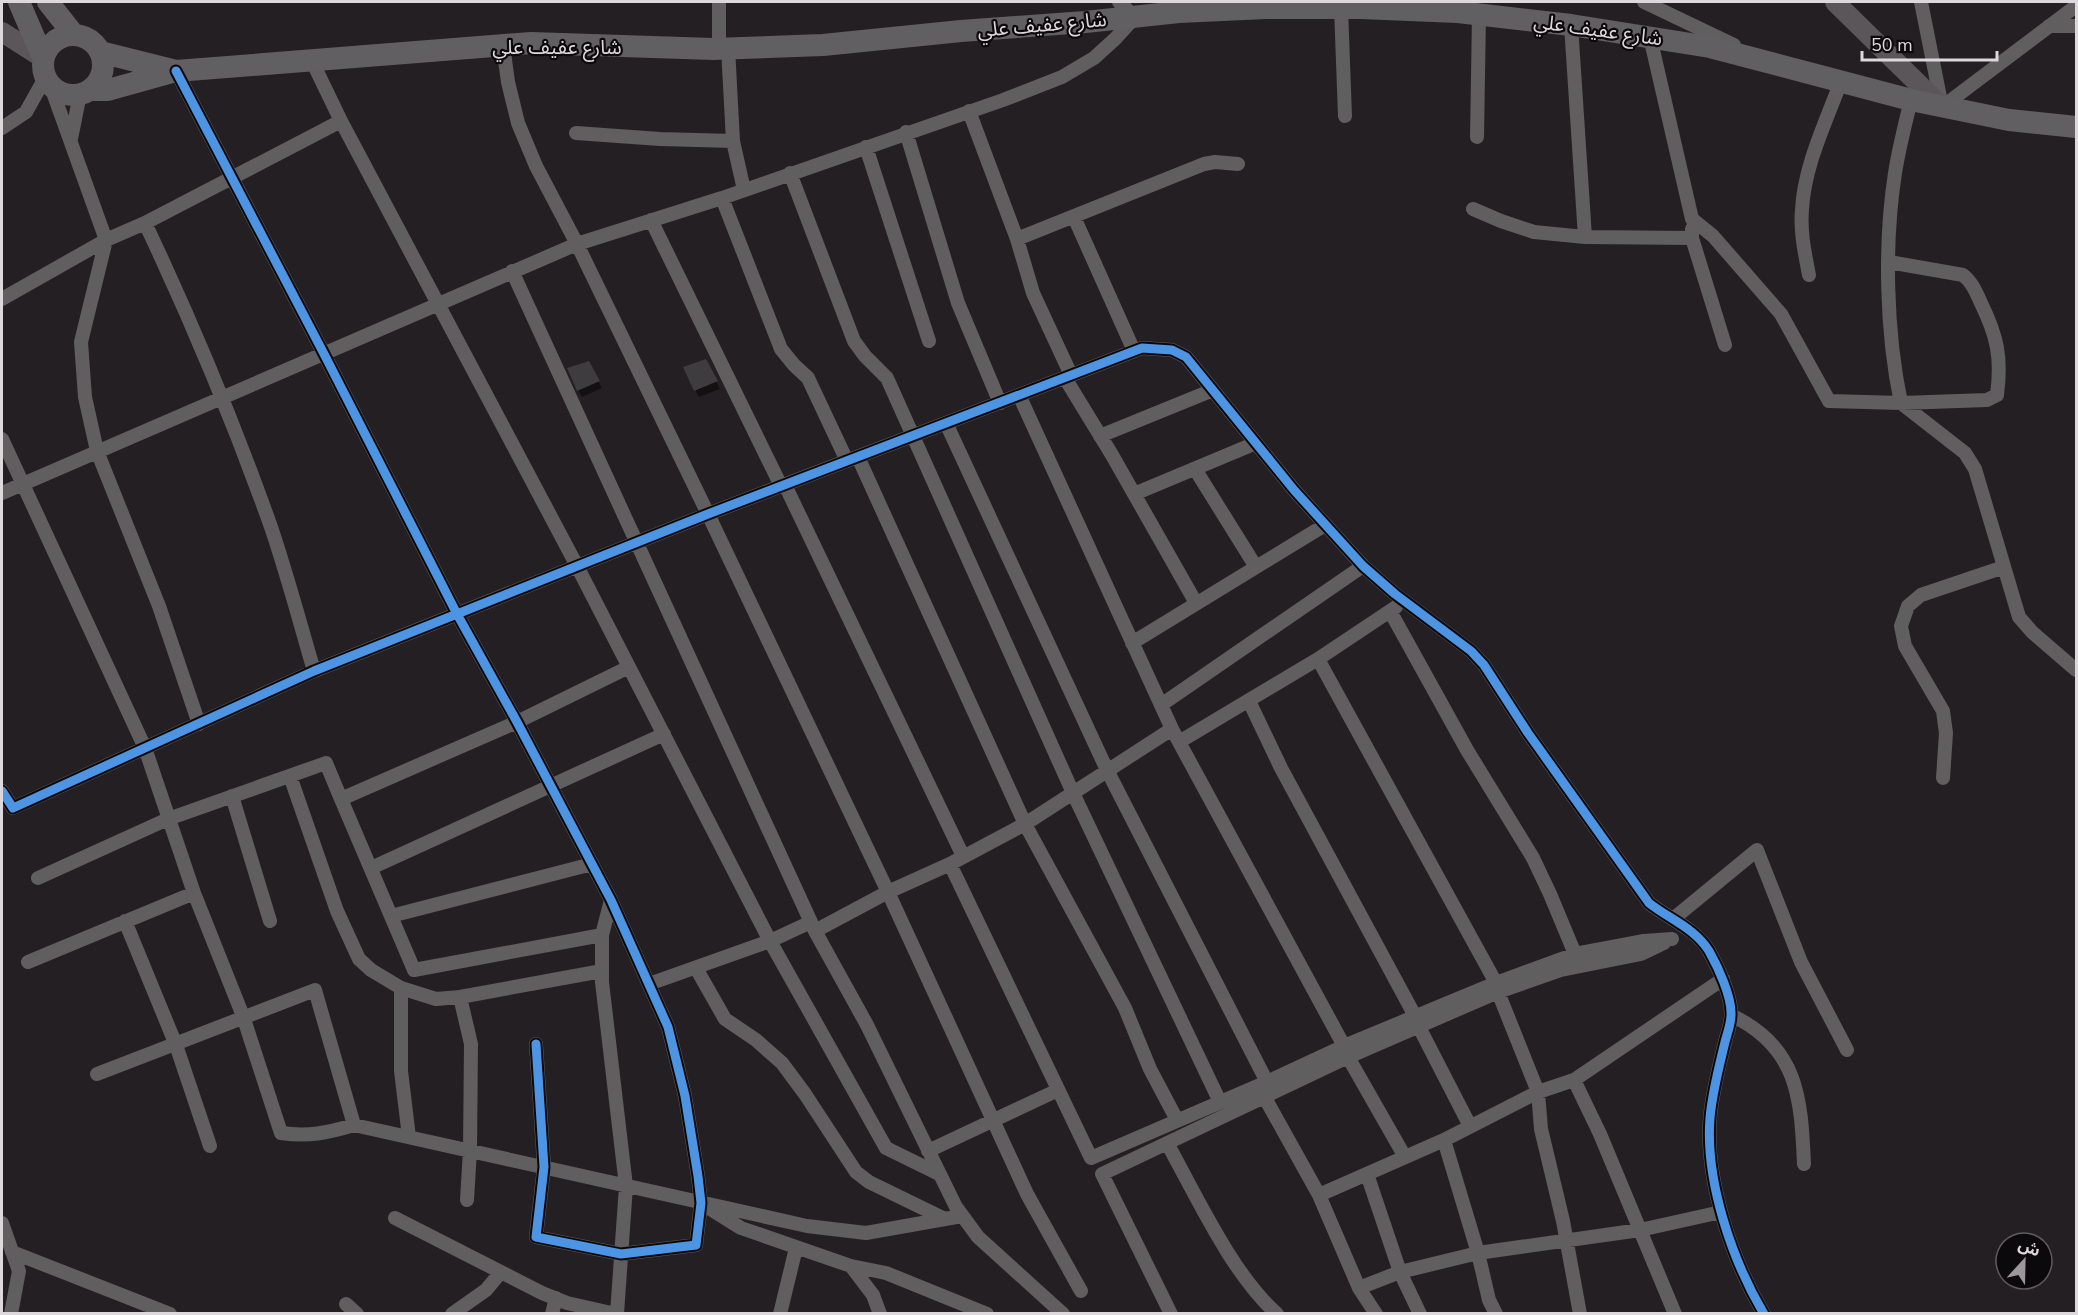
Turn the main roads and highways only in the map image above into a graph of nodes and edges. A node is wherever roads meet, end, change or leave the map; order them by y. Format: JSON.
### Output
{"nodes":[{"id":1,"x":19,"y":2,"type":"edge"},
{"id":2,"x":48,"y":2,"type":"edge"},
{"id":3,"x":1127,"y":9,"type":"edge"},
{"id":4,"x":74,"y":35,"type":"junction"},
{"id":5,"x":100,"y":52,"type":"junction"},
{"id":6,"x":176,"y":72,"type":"junction"},
{"id":7,"x":47,"y":74,"type":"junction"},
{"id":8,"x":85,"y":92,"type":"junction"},
{"id":9,"x":2076,"y":127,"type":"edge"}],
"edges":[{"from":1,"to":7,"type":"main road"},
{"from":2,"to":4,"type":"main road"},
{"from":3,"to":6,"type":"main road","name":"شارع عفيف علي"},
{"from":3,"to":9,"type":"main road","name":"شارع عفيف علي"},
{"from":4,"to":5,"type":"main road"},
{"from":4,"to":7,"type":"main road"},
{"from":5,"to":6,"type":"main road","name":"شارع عفيف علي"},
{"from":5,"to":8,"type":"main road"},
{"from":6,"to":8,"type":"main road","name":"شارع عفيف علي"},
{"from":7,"to":8,"type":"main road"}]}
